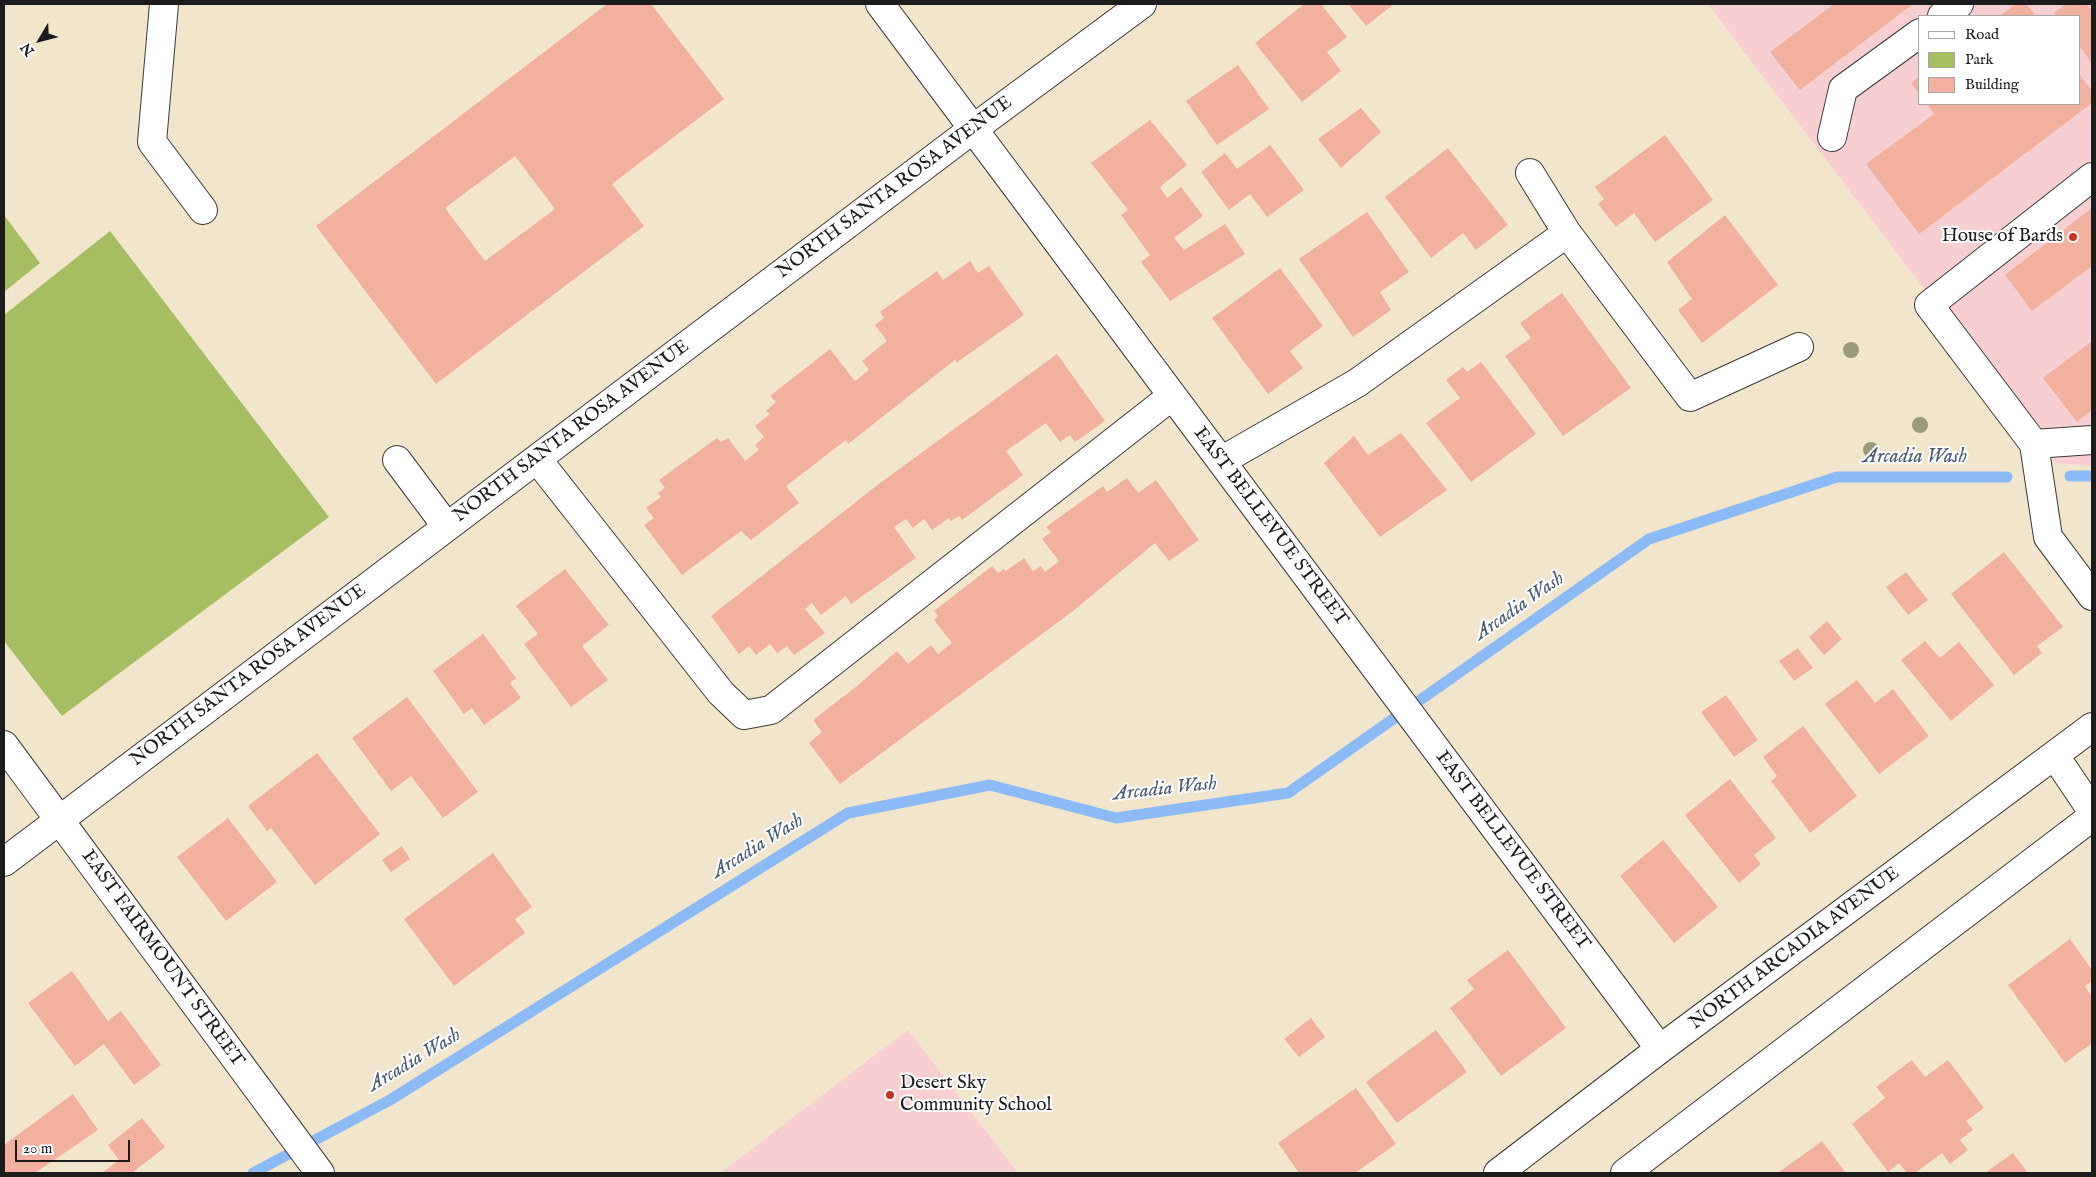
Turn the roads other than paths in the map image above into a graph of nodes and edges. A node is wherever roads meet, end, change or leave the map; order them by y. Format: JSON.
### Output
{"nodes":[{"id":1,"x":164,"y":4,"type":"edge"},
{"id":2,"x":880,"y":4,"type":"edge"},
{"id":3,"x":1142,"y":4,"type":"edge"},
{"id":4,"x":1959,"y":4,"type":"edge"},
{"id":5,"x":1943,"y":15,"type":"edge"},
{"id":6,"x":1918,"y":34,"type":"edge"},
{"id":7,"x":973,"y":129,"type":"junction"},
{"id":8,"x":1832,"y":137,"type":"dead end"},
{"id":9,"x":1530,"y":173,"type":"dead end"},
{"id":10,"x":2092,"y":176,"type":"edge"},
{"id":11,"x":202,"y":210,"type":"dead end"},
{"id":12,"x":1567,"y":233,"type":"junction"},
{"id":13,"x":1799,"y":347,"type":"dead end"},
{"id":14,"x":1172,"y":396,"type":"junction"},
{"id":15,"x":2092,"y":440,"type":"edge"},
{"id":16,"x":2034,"y":444,"type":"junction"},
{"id":17,"x":537,"y":459,"type":"junction"},
{"id":18,"x":397,"y":460,"type":"dead end"},
{"id":19,"x":1221,"y":461,"type":"junction"},
{"id":20,"x":447,"y":527,"type":"junction"},
{"id":21,"x":2092,"y":596,"type":"edge"},
{"id":22,"x":2092,"y":727,"type":"edge"},
{"id":23,"x":4,"y":746,"type":"edge"},
{"id":24,"x":2055,"y":756,"type":"junction"},
{"id":25,"x":2092,"y":811,"type":"edge"},
{"id":26,"x":2092,"y":817,"type":"edge"},
{"id":27,"x":59,"y":820,"type":"junction"},
{"id":28,"x":4,"y":862,"type":"edge"},
{"id":29,"x":1660,"y":1049,"type":"junction"},
{"id":30,"x":320,"y":1173,"type":"edge"},
{"id":31,"x":1498,"y":1173,"type":"edge"},
{"id":32,"x":1625,"y":1173,"type":"edge"}],
"edges":[{"from":1,"to":11,"type":"street"},
{"from":2,"to":7,"type":"street","name":"EAST BELLEVUE STREET"},
{"from":3,"to":7,"type":"street","name":"NORTH SANTA ROSA AVENUE"},
{"from":4,"to":5,"type":"street"},
{"from":6,"to":8,"type":"street"},
{"from":7,"to":14,"type":"street","name":"EAST BELLEVUE STREET"},
{"from":7,"to":17,"type":"street","name":"NORTH SANTA ROSA AVENUE"},
{"from":9,"to":12,"type":"street"},
{"from":10,"to":16,"type":"street"},
{"from":12,"to":13,"type":"street"},
{"from":12,"to":19,"type":"street"},
{"from":14,"to":17,"type":"street"},
{"from":14,"to":19,"type":"street","name":"EAST BELLEVUE STREET"},
{"from":15,"to":16,"type":"street"},
{"from":16,"to":21,"type":"street"},
{"from":17,"to":20,"type":"street","name":"NORTH SANTA ROSA AVENUE"},
{"from":18,"to":20,"type":"street"},
{"from":19,"to":29,"type":"street","name":"EAST BELLEVUE STREET"},
{"from":20,"to":27,"type":"street","name":"NORTH SANTA ROSA AVENUE"},
{"from":22,"to":24,"type":"street","name":"NORTH ARCADIA AVENUE"},
{"from":23,"to":27,"type":"street","name":"EAST FAIRMOUNT STREET"},
{"from":24,"to":25,"type":"street"},
{"from":24,"to":29,"type":"street","name":"NORTH ARCADIA AVENUE"},
{"from":26,"to":32,"type":"street"},
{"from":27,"to":28,"type":"street","name":"NORTH SANTA ROSA AVENUE"},
{"from":27,"to":30,"type":"street","name":"EAST FAIRMOUNT STREET"},
{"from":29,"to":31,"type":"street","name":"NORTH ARCADIA AVENUE"}]}
